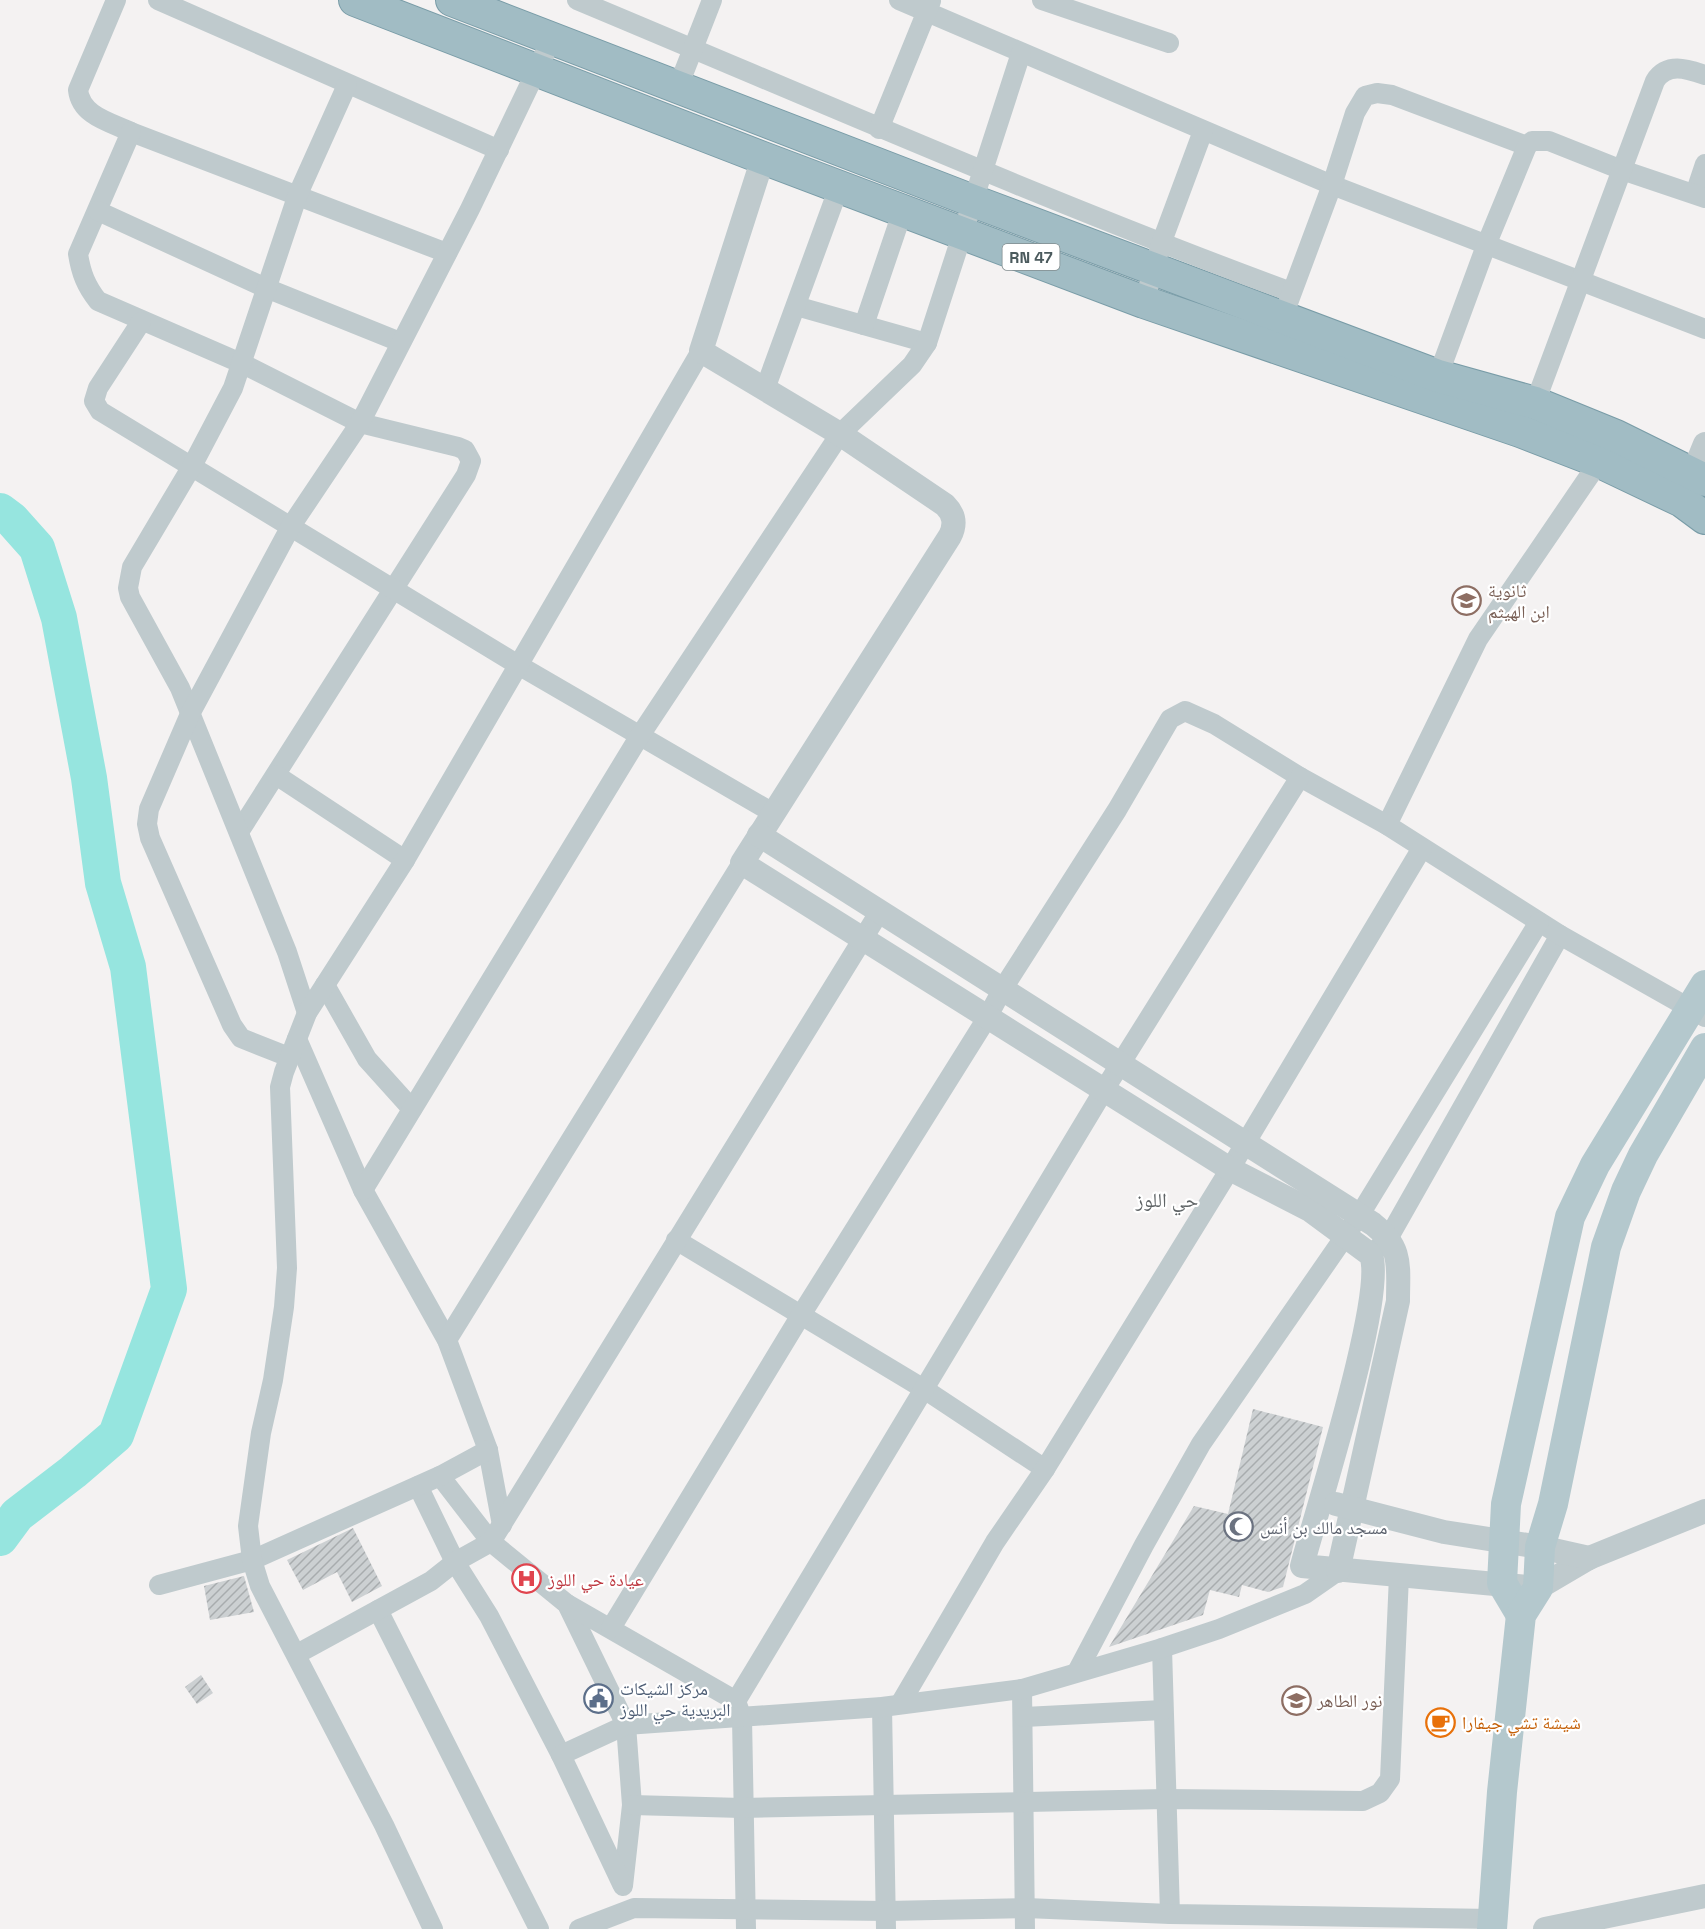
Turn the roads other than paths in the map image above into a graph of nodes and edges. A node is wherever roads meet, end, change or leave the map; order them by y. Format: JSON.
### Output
{"nodes":[{"id":1,"x":116,"y":0,"type":"edge"},
{"id":2,"x":158,"y":0,"type":"edge"},
{"id":3,"x":355,"y":0,"type":"edge"},
{"id":4,"x":577,"y":0,"type":"edge"},
{"id":5,"x":712,"y":0,"type":"edge"},
{"id":6,"x":899,"y":0,"type":"edge"},
{"id":7,"x":1042,"y":0,"type":"edge"},
{"id":8,"x":470,"y":3,"type":"edge"},
{"id":9,"x":929,"y":6,"type":"edge"},
{"id":10,"x":552,"y":38,"type":"junction"},
{"id":11,"x":1168,"y":43,"type":"dead end"},
{"id":12,"x":694,"y":49,"type":"junction"},
{"id":13,"x":1021,"y":53,"type":"junction"},
{"id":14,"x":536,"y":71,"type":"junction"},
{"id":15,"x":1705,"y":75,"type":"edge"},
{"id":16,"x":347,"y":85,"type":"junction"},
{"id":17,"x":678,"y":87,"type":"junction"},
{"id":18,"x":879,"y":129,"type":"junction"},
{"id":19,"x":1203,"y":131,"type":"junction"},
{"id":20,"x":130,"y":132,"type":"junction"},
{"id":21,"x":1527,"y":146,"type":"junction"},
{"id":22,"x":499,"y":150,"type":"junction"},
{"id":23,"x":763,"y":158,"type":"junction"},
{"id":24,"x":1705,"y":164,"type":"edge"},
{"id":25,"x":983,"y":170,"type":"junction"},
{"id":26,"x":1622,"y":170,"type":"junction"},
{"id":27,"x":1332,"y":184,"type":"junction"},
{"id":28,"x":839,"y":187,"type":"junction"},
{"id":29,"x":298,"y":194,"type":"junction"},
{"id":30,"x":1700,"y":196,"type":"edge"},
{"id":31,"x":973,"y":201,"type":"junction"},
{"id":32,"x":903,"y":210,"type":"junction"},
{"id":33,"x":98,"y":211,"type":"junction"},
{"id":34,"x":963,"y":232,"type":"junction"},
{"id":35,"x":1487,"y":243,"type":"junction"},
{"id":36,"x":447,"y":253,"type":"junction"},
{"id":37,"x":1158,"y":256,"type":"junction"},
{"id":38,"x":1580,"y":280,"type":"junction"},
{"id":39,"x":266,"y":288,"type":"junction"},
{"id":40,"x":1144,"y":302,"type":"junction"},
{"id":41,"x":1288,"y":304,"type":"junction"},
{"id":42,"x":796,"y":306,"type":"junction"},
{"id":43,"x":141,"y":321,"type":"junction"},
{"id":44,"x":864,"y":326,"type":"junction"},
{"id":45,"x":1705,"y":329,"type":"edge"},
{"id":46,"x":400,"y":342,"type":"junction"},
{"id":47,"x":927,"y":343,"type":"junction"},
{"id":48,"x":701,"y":351,"type":"junction"},
{"id":49,"x":243,"y":364,"type":"junction"},
{"id":50,"x":1438,"y":376,"type":"junction"},
{"id":51,"x":765,"y":390,"type":"junction"},
{"id":52,"x":1536,"y":403,"type":"junction"},
{"id":53,"x":360,"y":423,"type":"junction"},
{"id":54,"x":840,"y":434,"type":"junction"},
{"id":55,"x":1705,"y":444,"type":"edge"},
{"id":56,"x":1608,"y":449,"type":"junction"},
{"id":57,"x":192,"y":466,"type":"junction"},
{"id":58,"x":1696,"y":493,"type":"edge"},
{"id":59,"x":291,"y":526,"type":"junction"},
{"id":60,"x":394,"y":589,"type":"junction"},
{"id":61,"x":520,"y":666,"type":"junction"},
{"id":62,"x":190,"y":714,"type":"junction"},
{"id":63,"x":639,"y":737,"type":"junction"},
{"id":64,"x":276,"y":776,"type":"junction"},
{"id":65,"x":1300,"y":777,"type":"junction"},
{"id":66,"x":773,"y":813,"type":"junction"},
{"id":67,"x":1388,"y":825,"type":"junction"},
{"id":68,"x":239,"y":832,"type":"junction"},
{"id":69,"x":759,"y":835,"type":"junction"},
{"id":70,"x":1422,"y":848,"type":"junction"},
{"id":71,"x":405,"y":860,"type":"junction"},
{"id":72,"x":742,"y":863,"type":"junction"},
{"id":73,"x":880,"y":911,"type":"junction"},
{"id":74,"x":1539,"y":922,"type":"junction"},
{"id":75,"x":1560,"y":935,"type":"junction"},
{"id":76,"x":864,"y":940,"type":"junction"},
{"id":77,"x":325,"y":985,"type":"junction"},
{"id":78,"x":1002,"y":990,"type":"junction"},
{"id":79,"x":1490,"y":1002,"type":"junction"},
{"id":80,"x":1700,"y":1004,"type":"edge"},
{"id":81,"x":307,"y":1013,"type":"junction"},
{"id":82,"x":1516,"y":1014,"type":"junction"},
{"id":83,"x":987,"y":1018,"type":"junction"},
{"id":84,"x":293,"y":1048,"type":"junction"},
{"id":85,"x":1705,"y":1048,"type":"edge"},
{"id":86,"x":1121,"y":1066,"type":"junction"},
{"id":87,"x":1104,"y":1090,"type":"junction"},
{"id":88,"x":412,"y":1109,"type":"junction"},
{"id":89,"x":1245,"y":1144,"type":"junction"},
{"id":90,"x":1230,"y":1169,"type":"junction"},
{"id":91,"x":363,"y":1190,"type":"junction"},
{"id":92,"x":1316,"y":1201,"type":"junction"},
{"id":93,"x":1570,"y":1217,"type":"junction"},
{"id":94,"x":1352,"y":1225,"type":"junction"},
{"id":95,"x":1614,"y":1225,"type":"junction"},
{"id":96,"x":1389,"y":1237,"type":"junction"},
{"id":97,"x":676,"y":1240,"type":"junction"},
{"id":98,"x":1371,"y":1255,"type":"junction"},
{"id":99,"x":801,"y":1315,"type":"junction"},
{"id":100,"x":447,"y":1340,"type":"junction"},
{"id":101,"x":924,"y":1389,"type":"junction"},
{"id":102,"x":488,"y":1450,"type":"junction"},
{"id":103,"x":1046,"y":1469,"type":"junction"},
{"id":104,"x":440,"y":1476,"type":"junction"},
{"id":105,"x":418,"y":1486,"type":"junction"},
{"id":106,"x":1320,"y":1500,"type":"junction"},
{"id":107,"x":1352,"y":1508,"type":"junction"},
{"id":108,"x":1705,"y":1512,"type":"edge"},
{"id":109,"x":502,"y":1526,"type":"junction"},
{"id":110,"x":491,"y":1542,"type":"junction"},
{"id":111,"x":1504,"y":1542,"type":"junction"},
{"id":112,"x":1540,"y":1547,"type":"junction"},
{"id":113,"x":1589,"y":1558,"type":"junction"},
{"id":114,"x":252,"y":1560,"type":"junction"},
{"id":115,"x":455,"y":1562,"type":"junction"},
{"id":116,"x":1302,"y":1566,"type":"junction"},
{"id":117,"x":1338,"y":1570,"type":"junction"},
{"id":118,"x":1399,"y":1576,"type":"junction"},
{"id":119,"x":1502,"y":1583,"type":"junction"},
{"id":120,"x":159,"y":1585,"type":"dead end"},
{"id":121,"x":1538,"y":1588,"type":"junction"},
{"id":122,"x":1305,"y":1594,"type":"junction"},
{"id":123,"x":567,"y":1604,"type":"junction"},
{"id":124,"x":378,"y":1610,"type":"junction"},
{"id":125,"x":1521,"y":1615,"type":"junction"},
{"id":126,"x":611,"y":1628,"type":"junction"},
{"id":127,"x":1162,"y":1648,"type":"junction"},
{"id":128,"x":297,"y":1654,"type":"junction"},
{"id":129,"x":1077,"y":1672,"type":"junction"},
{"id":130,"x":1022,"y":1689,"type":"junction"},
{"id":131,"x":891,"y":1706,"type":"junction"},
{"id":132,"x":739,"y":1709,"type":"junction"},
{"id":133,"x":1163,"y":1710,"type":"junction"},
{"id":134,"x":1024,"y":1717,"type":"junction"},
{"id":135,"x":626,"y":1725,"type":"junction"},
{"id":136,"x":561,"y":1755,"type":"junction"},
{"id":137,"x":1166,"y":1799,"type":"junction"},
{"id":138,"x":1023,"y":1803,"type":"junction"},
{"id":139,"x":633,"y":1805,"type":"junction"},
{"id":140,"x":884,"y":1805,"type":"junction"},
{"id":141,"x":742,"y":1808,"type":"junction"},
{"id":142,"x":623,"y":1886,"type":"junction"},
{"id":143,"x":1705,"y":1896,"type":"edge"},
{"id":144,"x":634,"y":1908,"type":"junction"},
{"id":145,"x":1026,"y":1908,"type":"junction"},
{"id":146,"x":746,"y":1909,"type":"junction"},
{"id":147,"x":1170,"y":1914,"type":"junction"},
{"id":148,"x":886,"y":1920,"type":"edge"},
{"id":149,"x":1241,"y":1922,"type":"edge"},
{"id":150,"x":1492,"y":1924,"type":"edge"},
{"id":151,"x":433,"y":1929,"type":"edge"},
{"id":152,"x":539,"y":1929,"type":"edge"},
{"id":153,"x":579,"y":1929,"type":"edge"},
{"id":154,"x":746,"y":1929,"type":"edge"},
{"id":155,"x":1025,"y":1929,"type":"edge"},
{"id":156,"x":1545,"y":1929,"type":"edge"}],
"edges":[{"from":1,"to":20,"type":"street"},
{"from":2,"to":16,"type":"street"},
{"from":3,"to":14,"type":"highway","number":"RN 47"},
{"from":4,"to":12,"type":"street"},
{"from":5,"to":12,"type":"street"},
{"from":6,"to":9,"type":"street"},
{"from":7,"to":11,"type":"street"},
{"from":8,"to":10,"type":"highway","number":"RN 47"},
{"from":9,"to":13,"type":"street"},
{"from":9,"to":18,"type":"street"},
{"from":10,"to":14,"type":"street"},
{"from":10,"to":17,"type":"highway","number":"RN 47"},
{"from":12,"to":17,"type":"street"},
{"from":12,"to":18,"type":"street"},
{"from":13,"to":19,"type":"street"},
{"from":13,"to":25,"type":"street"},
{"from":14,"to":22,"type":"street"},
{"from":14,"to":23,"type":"highway","number":"RN 47"},
{"from":15,"to":26,"type":"street"},
{"from":16,"to":22,"type":"street"},
{"from":16,"to":29,"type":"street"},
{"from":17,"to":31,"type":"highway","number":"RN 47"},
{"from":18,"to":25,"type":"street"},
{"from":19,"to":27,"type":"street"},
{"from":19,"to":37,"type":"street"},
{"from":20,"to":29,"type":"street"},
{"from":20,"to":33,"type":"street"},
{"from":21,"to":26,"type":"street"},
{"from":21,"to":27,"type":"street"},
{"from":21,"to":35,"type":"street"},
{"from":22,"to":36,"type":"street"},
{"from":23,"to":28,"type":"highway","number":"RN 47"},
{"from":23,"to":48,"type":"street"},
{"from":24,"to":30,"type":"street"},
{"from":25,"to":31,"type":"street"},
{"from":25,"to":37,"type":"street"},
{"from":26,"to":30,"type":"street"},
{"from":26,"to":38,"type":"street"},
{"from":27,"to":35,"type":"street"},
{"from":27,"to":41,"type":"street"},
{"from":28,"to":32,"type":"highway","number":"RN 47"},
{"from":28,"to":42,"type":"street"},
{"from":29,"to":36,"type":"street"},
{"from":29,"to":39,"type":"street"},
{"from":31,"to":34,"type":"street"},
{"from":31,"to":37,"type":"highway","number":"RN 47"},
{"from":32,"to":34,"type":"highway","number":"RN 47"},
{"from":32,"to":44,"type":"street"},
{"from":33,"to":39,"type":"street"},
{"from":33,"to":43,"type":"street"},
{"from":34,"to":40,"type":"highway","number":"RN 47"},
{"from":34,"to":47,"type":"street"},
{"from":35,"to":38,"type":"street"},
{"from":35,"to":50,"type":"street"},
{"from":36,"to":46,"type":"street"},
{"from":37,"to":40,"type":"street"},
{"from":37,"to":41,"type":"highway","number":"RN 47"},
{"from":38,"to":45,"type":"street"},
{"from":38,"to":52,"type":"street"},
{"from":39,"to":46,"type":"street"},
{"from":39,"to":49,"type":"street"},
{"from":40,"to":56,"type":"highway","number":"RN 47"},
{"from":41,"to":50,"type":"highway","number":"RN 47"},
{"from":42,"to":44,"type":"street"},
{"from":42,"to":51,"type":"street"},
{"from":43,"to":49,"type":"street"},
{"from":43,"to":57,"type":"street"},
{"from":44,"to":47,"type":"street"},
{"from":46,"to":53,"type":"street"},
{"from":47,"to":54,"type":"street"},
{"from":48,"to":51,"type":"street"},
{"from":48,"to":61,"type":"street"},
{"from":49,"to":53,"type":"street"},
{"from":49,"to":57,"type":"street"},
{"from":50,"to":52,"type":"highway","number":"RN 47"},
{"from":51,"to":54,"type":"street"},
{"from":52,"to":56,"type":"highway","number":"RN 47"},
{"from":53,"to":59,"type":"street"},
{"from":53,"to":60,"type":"street"},
{"from":54,"to":63,"type":"street"},
{"from":54,"to":66,"type":"street"},
{"from":55,"to":58,"type":"street"},
{"from":56,"to":58,"type":"highway","number":"RN 47"},
{"from":56,"to":67,"type":"street"},
{"from":57,"to":59,"type":"street"},
{"from":57,"to":62,"type":"street"},
{"from":59,"to":60,"type":"street"},
{"from":59,"to":62,"type":"street"},
{"from":60,"to":61,"type":"street"},
{"from":60,"to":64,"type":"street"},
{"from":61,"to":63,"type":"street"},
{"from":61,"to":71,"type":"street"},
{"from":62,"to":68,"type":"street"},
{"from":62,"to":84,"type":"street"},
{"from":63,"to":66,"type":"street"},
{"from":63,"to":88,"type":"street"},
{"from":64,"to":68,"type":"street"},
{"from":64,"to":71,"type":"street"},
{"from":65,"to":67,"type":"street"},
{"from":65,"to":78,"type":"street"},
{"from":65,"to":86,"type":"street"},
{"from":66,"to":69,"type":"street"},
{"from":67,"to":70,"type":"street"},
{"from":68,"to":81,"type":"street"},
{"from":69,"to":72,"type":"street"},
{"from":69,"to":73,"type":"street"},
{"from":70,"to":74,"type":"street"},
{"from":70,"to":89,"type":"street"},
{"from":71,"to":77,"type":"street"},
{"from":72,"to":76,"type":"street"},
{"from":72,"to":100,"type":"street"},
{"from":73,"to":76,"type":"street"},
{"from":73,"to":78,"type":"street"},
{"from":74,"to":75,"type":"street"},
{"from":74,"to":79,"type":"street"},
{"from":75,"to":80,"type":"street"},
{"from":75,"to":82,"type":"street"},
{"from":76,"to":83,"type":"street"},
{"from":76,"to":97,"type":"street"},
{"from":77,"to":81,"type":"street"},
{"from":77,"to":88,"type":"street"},
{"from":78,"to":83,"type":"street"},
{"from":78,"to":86,"type":"street"},
{"from":79,"to":82,"type":"street"},
{"from":79,"to":94,"type":"street"},
{"from":80,"to":93,"type":"main road"},
{"from":81,"to":84,"type":"street"},
{"from":82,"to":96,"type":"street"},
{"from":83,"to":87,"type":"street"},
{"from":83,"to":99,"type":"street"},
{"from":84,"to":91,"type":"street"},
{"from":84,"to":114,"type":"street"},
{"from":85,"to":95,"type":"main road"},
{"from":86,"to":87,"type":"street"},
{"from":86,"to":89,"type":"street"},
{"from":87,"to":90,"type":"street"},
{"from":87,"to":101,"type":"street"},
{"from":88,"to":91,"type":"street"},
{"from":89,"to":90,"type":"street"},
{"from":89,"to":92,"type":"street"},
{"from":90,"to":92,"type":"street"},
{"from":90,"to":103,"type":"street"},
{"from":91,"to":100,"type":"street"},
{"from":92,"to":94,"type":"street"},
{"from":93,"to":95,"type":"main road"},
{"from":93,"to":111,"type":"main road"},
{"from":94,"to":96,"type":"street"},
{"from":94,"to":98,"type":"street"},
{"from":94,"to":129,"type":"street"},
{"from":95,"to":112,"type":"main road"},
{"from":96,"to":98,"type":"street"},
{"from":96,"to":107,"type":"street"},
{"from":97,"to":99,"type":"street"},
{"from":97,"to":109,"type":"street"},
{"from":98,"to":106,"type":"street"},
{"from":99,"to":101,"type":"street"},
{"from":99,"to":126,"type":"street"},
{"from":100,"to":102,"type":"street"},
{"from":101,"to":103,"type":"street"},
{"from":101,"to":132,"type":"street"},
{"from":102,"to":104,"type":"street"},
{"from":102,"to":109,"type":"street"},
{"from":103,"to":131,"type":"street"},
{"from":104,"to":105,"type":"street"},
{"from":104,"to":110,"type":"street"},
{"from":105,"to":114,"type":"street"},
{"from":105,"to":115,"type":"street"},
{"from":106,"to":107,"type":"street"},
{"from":106,"to":116,"type":"street"},
{"from":107,"to":111,"type":"street"},
{"from":107,"to":117,"type":"street"},
{"from":108,"to":113,"type":"street"},
{"from":109,"to":110,"type":"street"},
{"from":110,"to":115,"type":"street"},
{"from":110,"to":123,"type":"street"},
{"from":111,"to":112,"type":"street"},
{"from":111,"to":119,"type":"main road"},
{"from":112,"to":113,"type":"street"},
{"from":112,"to":121,"type":"main road"},
{"from":113,"to":121,"type":"street"},
{"from":114,"to":120,"type":"street"},
{"from":114,"to":128,"type":"street"},
{"from":115,"to":124,"type":"street"},
{"from":115,"to":136,"type":"street"},
{"from":116,"to":117,"type":"street"},
{"from":116,"to":122,"type":"street"},
{"from":117,"to":118,"type":"street"},
{"from":117,"to":122,"type":"street"},
{"from":118,"to":119,"type":"street"},
{"from":118,"to":137,"type":"street"},
{"from":119,"to":121,"type":"street"},
{"from":119,"to":125,"type":"main road"},
{"from":121,"to":125,"type":"main road"},
{"from":122,"to":127,"type":"street"},
{"from":123,"to":126,"type":"street"},
{"from":123,"to":135,"type":"street"},
{"from":124,"to":128,"type":"street"},
{"from":124,"to":152,"type":"street"},
{"from":125,"to":150,"type":"main road"},
{"from":126,"to":132,"type":"street"},
{"from":127,"to":129,"type":"street"},
{"from":127,"to":133,"type":"street"},
{"from":128,"to":151,"type":"street"},
{"from":129,"to":130,"type":"street"},
{"from":130,"to":131,"type":"street"},
{"from":130,"to":134,"type":"street"},
{"from":131,"to":132,"type":"street"},
{"from":131,"to":140,"type":"street"},
{"from":132,"to":135,"type":"street"},
{"from":132,"to":141,"type":"street"},
{"from":133,"to":134,"type":"street"},
{"from":133,"to":137,"type":"street"},
{"from":134,"to":138,"type":"street"},
{"from":135,"to":136,"type":"street"},
{"from":135,"to":139,"type":"street"},
{"from":136,"to":142,"type":"street"},
{"from":137,"to":138,"type":"street"},
{"from":137,"to":147,"type":"street"},
{"from":138,"to":140,"type":"street"},
{"from":138,"to":145,"type":"street"},
{"from":139,"to":141,"type":"street"},
{"from":139,"to":142,"type":"street"},
{"from":140,"to":141,"type":"street"},
{"from":140,"to":148,"type":"street"},
{"from":141,"to":146,"type":"street"},
{"from":142,"to":144,"type":"street"},
{"from":143,"to":156,"type":"street"},
{"from":144,"to":146,"type":"street"},
{"from":144,"to":153,"type":"street"},
{"from":145,"to":147,"type":"street"},
{"from":145,"to":148,"type":"street"},
{"from":145,"to":155,"type":"street"},
{"from":146,"to":148,"type":"street"},
{"from":146,"to":154,"type":"street"},
{"from":147,"to":149,"type":"street"},
{"from":149,"to":150,"type":"street"}]}
